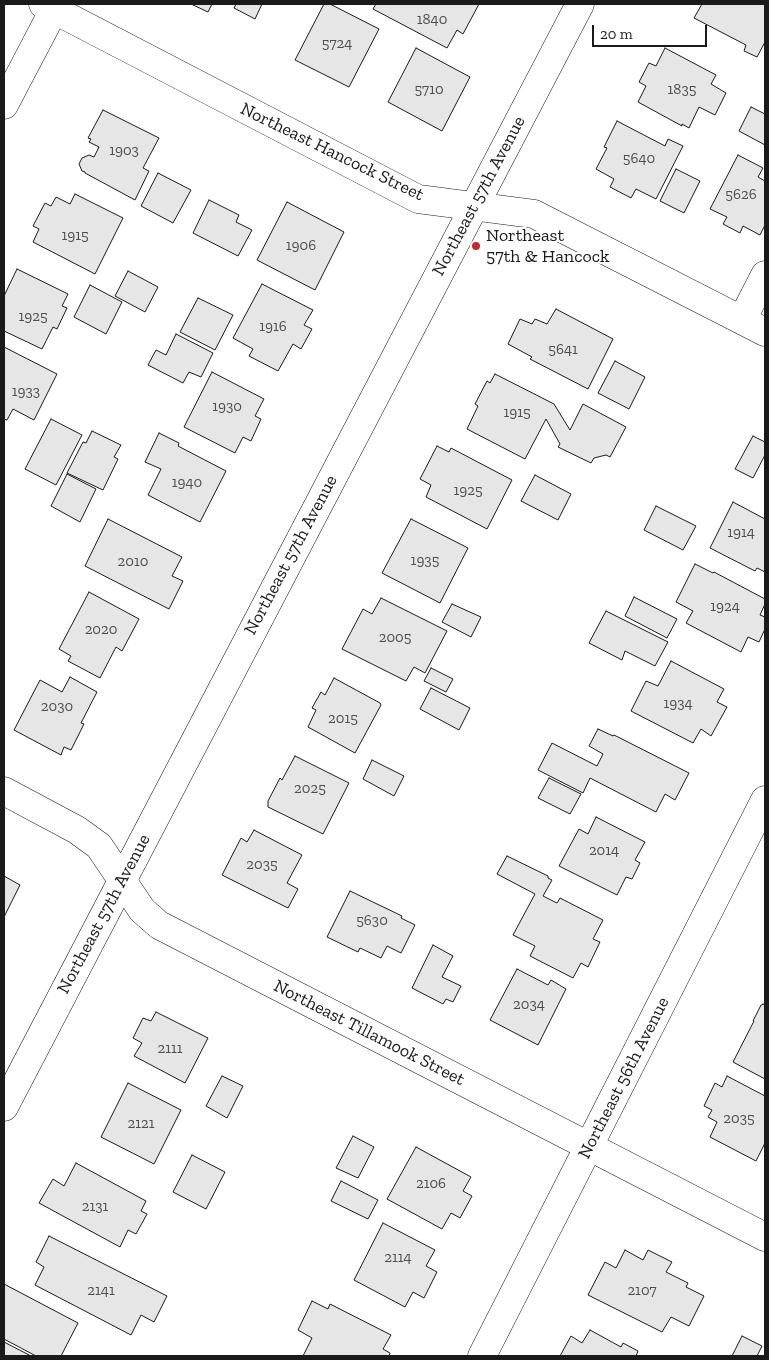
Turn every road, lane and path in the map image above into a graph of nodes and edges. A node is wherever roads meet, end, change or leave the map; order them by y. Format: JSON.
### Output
{"nodes":[{"id":1,"x":580,"y":4,"type":"edge"},
{"id":2,"x":52,"y":6,"type":"edge"},
{"id":3,"x":4,"y":106,"type":"edge"},
{"id":4,"x":474,"y":207,"type":"junction"},
{"id":5,"x":765,"y":275,"type":"edge"},
{"id":6,"x":754,"y":326,"type":"edge"},
{"id":7,"x":4,"y":791,"type":"edge"},
{"id":8,"x":765,"y":800,"type":"edge"},
{"id":9,"x":122,"y":879,"type":"junction"},
{"id":10,"x":4,"y":1106,"type":"edge"},
{"id":11,"x":589,"y":1147,"type":"junction"},
{"id":12,"x":765,"y":1237,"type":"edge"},
{"id":13,"x":482,"y":1356,"type":"edge"}],
"edges":[{"from":1,"to":4,"type":"street","name":"Northeast 57th Avenue"},
{"from":2,"to":3,"type":"street"},
{"from":2,"to":4,"type":"street","name":"Northeast Hancock Street"},
{"from":4,"to":6,"type":"street","name":"Northeast Hancock Street"},
{"from":4,"to":9,"type":"street","name":"Northeast 57th Avenue"},
{"from":5,"to":6,"type":"street"},
{"from":7,"to":9,"type":"street","name":"Northeast Tillamook Street"},
{"from":8,"to":11,"type":"street","name":"Northeast 56th Avenue"},
{"from":9,"to":10,"type":"street","name":"Northeast 57th Avenue"},
{"from":9,"to":11,"type":"street","name":"Northeast Tillamook Street"},
{"from":11,"to":12,"type":"street","name":"Northeast Tillamook Street"},
{"from":11,"to":13,"type":"street","name":"Northeast 56th Avenue"}]}
